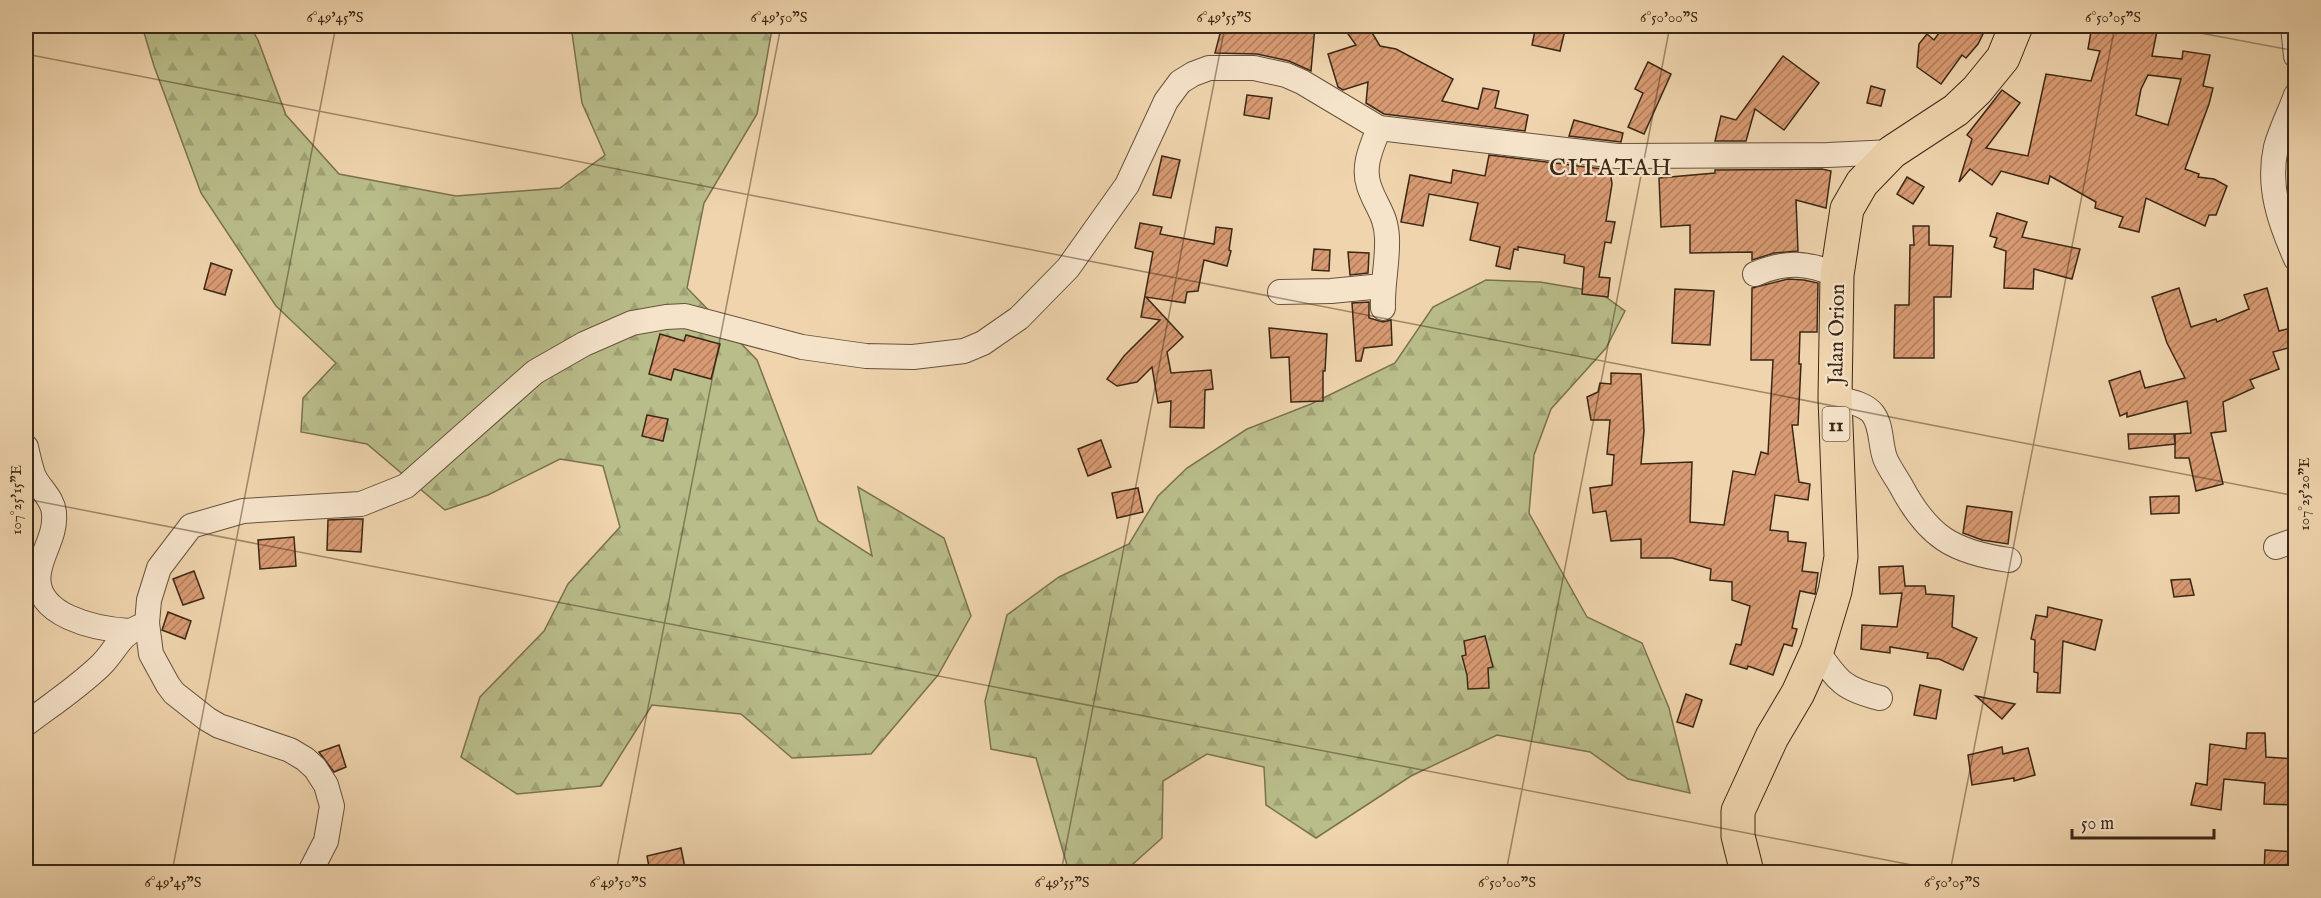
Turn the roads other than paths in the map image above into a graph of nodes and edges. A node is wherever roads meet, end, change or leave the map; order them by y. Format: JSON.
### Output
{"nodes":[{"id":1,"x":2016,"y":26,"type":"edge"},
{"id":2,"x":2292,"y":26,"type":"edge"},
{"id":3,"x":2295,"y":56,"type":"edge"},
{"id":4,"x":2295,"y":95,"type":"edge"},
{"id":5,"x":1379,"y":128,"type":"junction"},
{"id":6,"x":1892,"y":152,"type":"junction"},
{"id":7,"x":2295,"y":259,"type":"edge"},
{"id":8,"x":1755,"y":274,"type":"dead end"},
{"id":9,"x":1837,"y":274,"type":"junction"},
{"id":10,"x":1280,"y":292,"type":"dead end"},
{"id":11,"x":1835,"y":398,"type":"junction"},
{"id":12,"x":26,"y":447,"type":"edge"},
{"id":13,"x":2009,"y":560,"type":"dead end"},
{"id":14,"x":138,"y":627,"type":"junction"},
{"id":15,"x":1817,"y":651,"type":"junction"},
{"id":16,"x":1880,"y":698,"type":"dead end"},
{"id":17,"x":26,"y":724,"type":"edge"},
{"id":18,"x":310,"y":873,"type":"edge"},
{"id":19,"x":1747,"y":873,"type":"edge"}],
"edges":[{"from":1,"to":6,"type":"highway","name":"Jalan Orion","number":"11"},
{"from":2,"to":3,"type":"street"},
{"from":4,"to":7,"type":"street"},
{"from":5,"to":6,"type":"street"},
{"from":5,"to":10,"type":"street"},
{"from":5,"to":14,"type":"street"},
{"from":6,"to":9,"type":"highway","name":"Jalan Orion","number":"11"},
{"from":8,"to":9,"type":"street"},
{"from":9,"to":11,"type":"highway","name":"Jalan Orion","number":"11"},
{"from":11,"to":13,"type":"street"},
{"from":11,"to":15,"type":"highway","name":"Jalan Orion","number":"11"},
{"from":12,"to":14,"type":"street"},
{"from":14,"to":17,"type":"street"},
{"from":14,"to":18,"type":"street"},
{"from":15,"to":16,"type":"street"},
{"from":15,"to":19,"type":"highway","name":"Jalan Orion","number":"11"}]}
